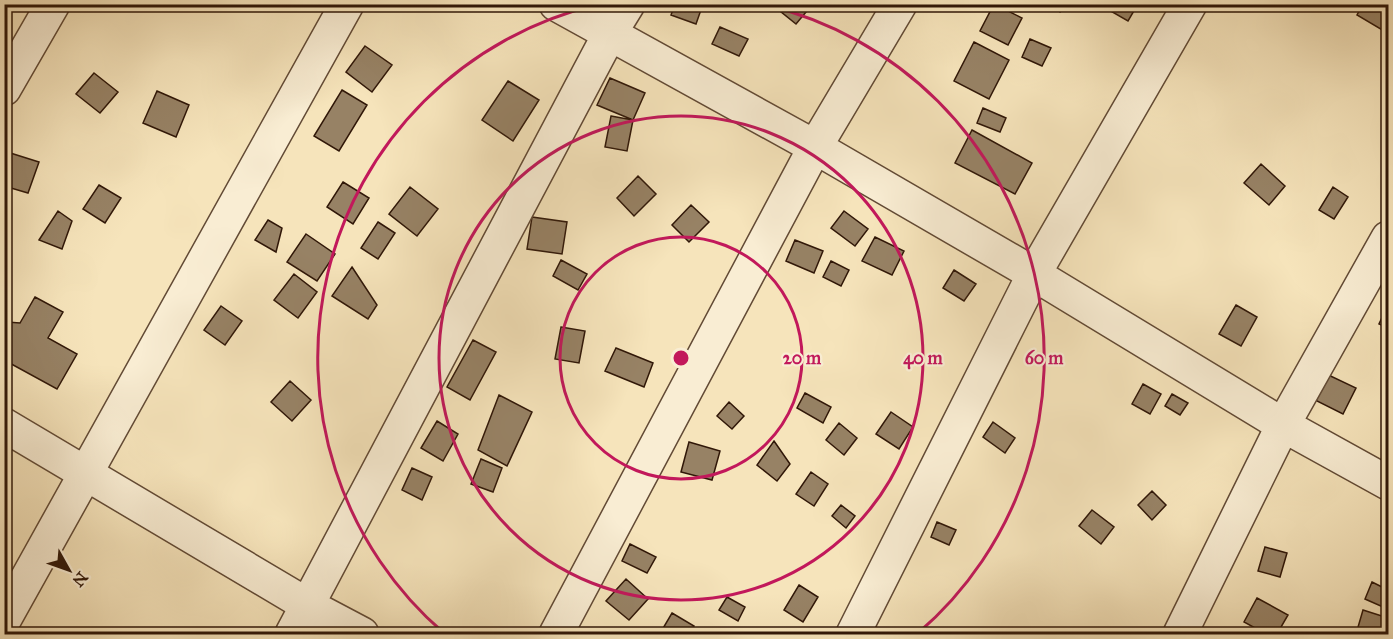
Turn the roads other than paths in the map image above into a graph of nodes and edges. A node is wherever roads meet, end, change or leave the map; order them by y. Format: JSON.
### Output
{"nodes":[{"id":1,"x":53,"y":4,"type":"edge"},
{"id":2,"x":347,"y":4,"type":"edge"},
{"id":3,"x":556,"y":4,"type":"edge"},
{"id":4,"x":628,"y":4,"type":"edge"},
{"id":5,"x":900,"y":4,"type":"edge"},
{"id":6,"x":1190,"y":4,"type":"edge"},
{"id":7,"x":609,"y":35,"type":"junction"},
{"id":8,"x":4,"y":89,"type":"edge"},
{"id":9,"x":815,"y":147,"type":"junction"},
{"id":10,"x":1389,"y":238,"type":"edge"},
{"id":11,"x":1034,"y":273,"type":"junction"},
{"id":12,"x":4,"y":425,"type":"edge"},
{"id":13,"x":1283,"y":425,"type":"junction"},
{"id":14,"x":86,"y":474,"type":"junction"},
{"id":15,"x":1389,"y":483,"type":"edge"},
{"id":16,"x":309,"y":606,"type":"junction"},
{"id":17,"x":4,"y":620,"type":"edge"},
{"id":18,"x":292,"y":634,"type":"edge"},
{"id":19,"x":362,"y":634,"type":"edge"},
{"id":20,"x":555,"y":634,"type":"edge"},
{"id":21,"x":853,"y":634,"type":"edge"},
{"id":22,"x":1180,"y":634,"type":"edge"}],
"edges":[{"from":1,"to":8,"type":"street"},
{"from":2,"to":14,"type":"street"},
{"from":3,"to":7,"type":"street"},
{"from":4,"to":7,"type":"street"},
{"from":5,"to":9,"type":"street"},
{"from":6,"to":11,"type":"street"},
{"from":7,"to":9,"type":"street"},
{"from":7,"to":16,"type":"street"},
{"from":9,"to":11,"type":"street"},
{"from":9,"to":20,"type":"street"},
{"from":10,"to":13,"type":"street"},
{"from":11,"to":13,"type":"street"},
{"from":11,"to":21,"type":"street"},
{"from":12,"to":14,"type":"street"},
{"from":13,"to":15,"type":"street"},
{"from":13,"to":22,"type":"street"},
{"from":14,"to":16,"type":"street"},
{"from":14,"to":17,"type":"street"},
{"from":16,"to":18,"type":"street"},
{"from":16,"to":19,"type":"street"}]}
